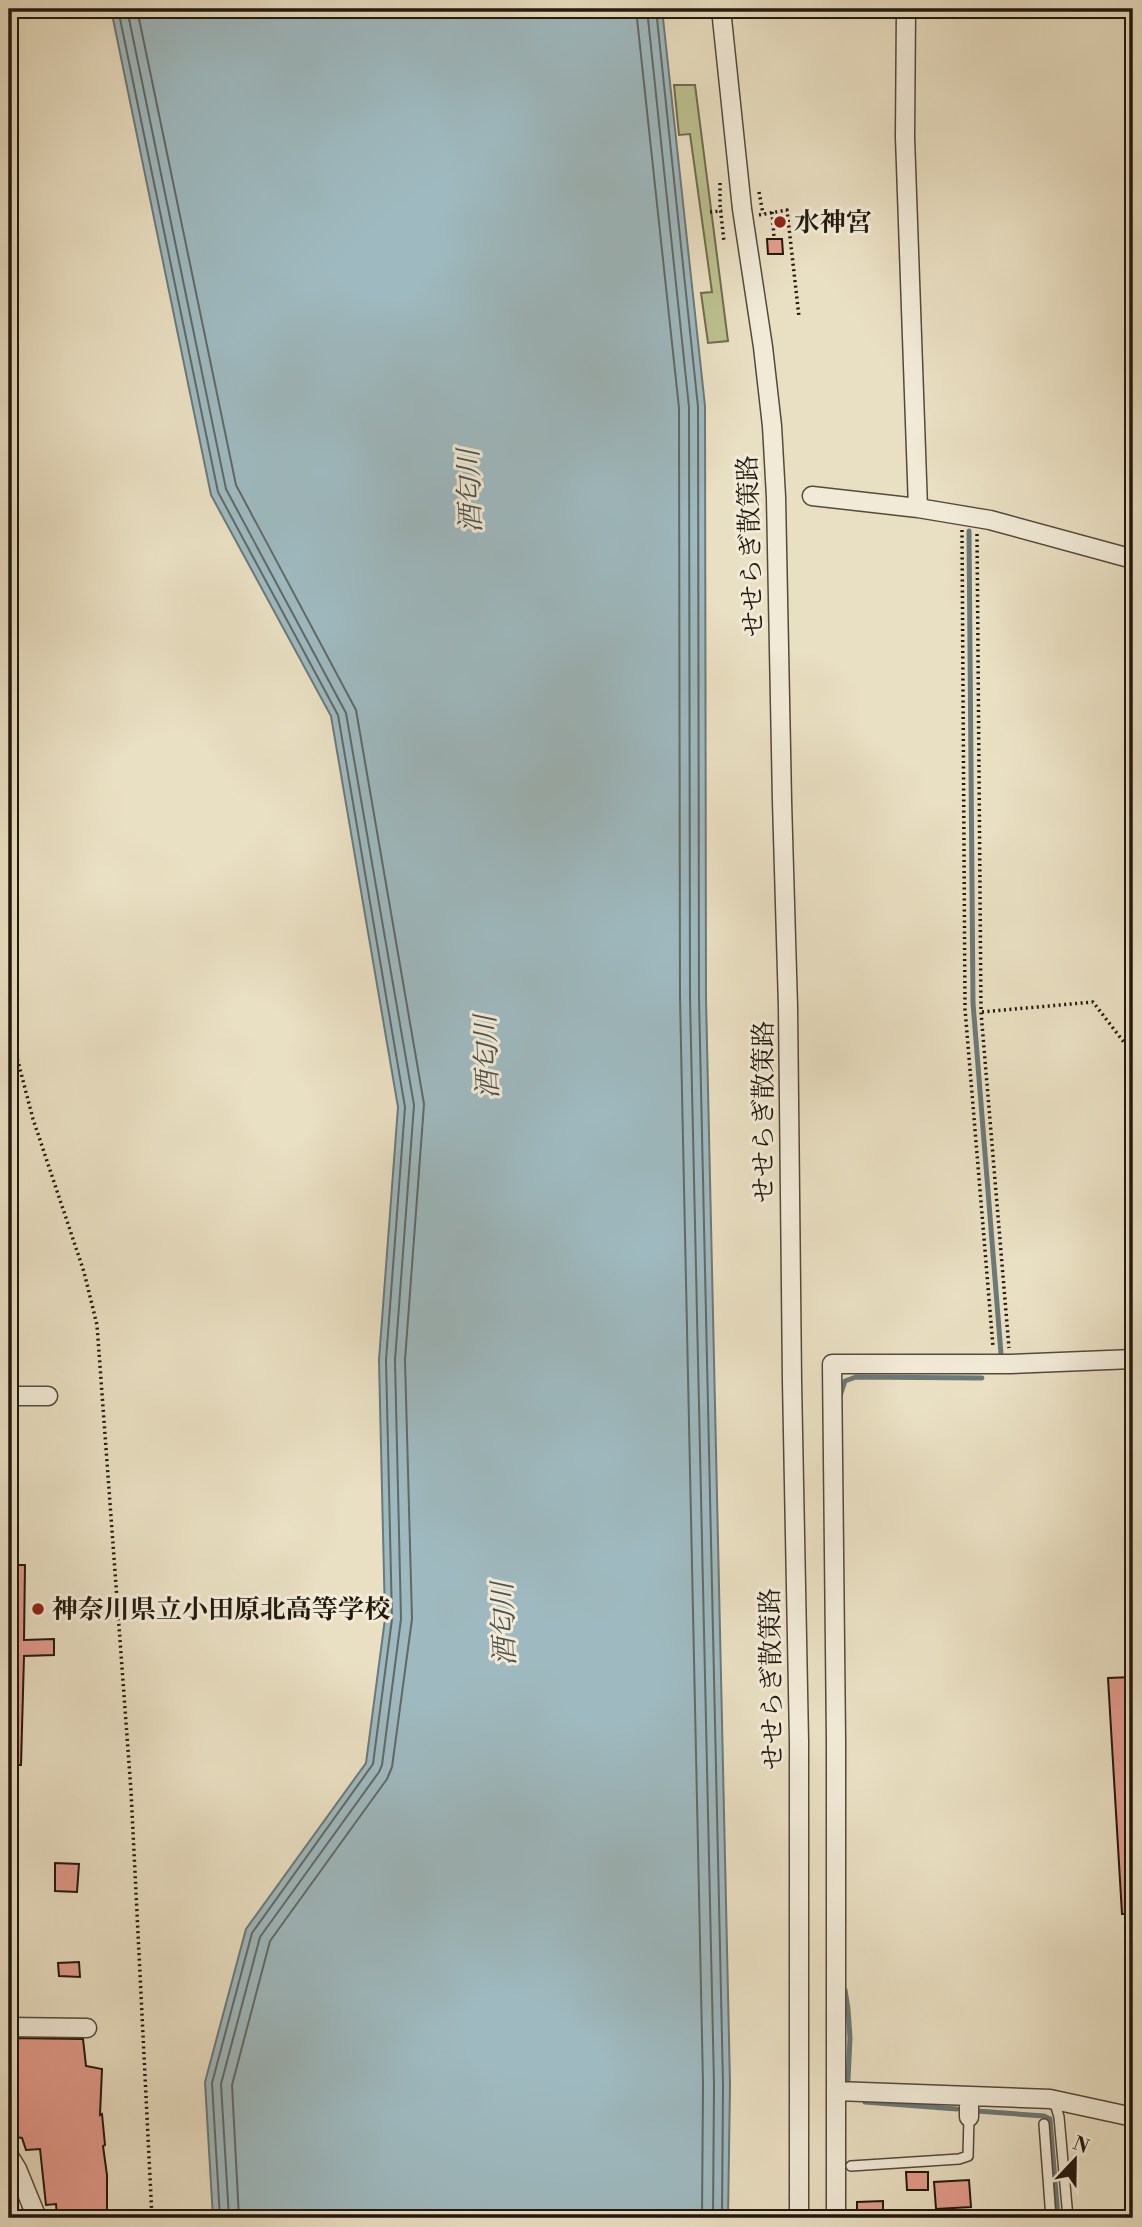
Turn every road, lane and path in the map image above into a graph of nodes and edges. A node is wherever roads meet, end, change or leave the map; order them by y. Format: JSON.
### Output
{"nodes":[{"id":1,"x":721,"y":9,"type":"edge"},
{"id":2,"x":906,"y":9,"type":"edge"},
{"id":3,"x":772,"y":212,"type":"junction"},
{"id":4,"x":763,"y":214,"type":"dead end"},
{"id":5,"x":774,"y":237,"type":"dead end"},
{"id":6,"x":799,"y":317,"type":"dead end"},
{"id":7,"x":812,"y":496,"type":"dead end"},
{"id":8,"x":918,"y":508,"type":"junction"},
{"id":9,"x":969,"y":516,"type":"junction"},
{"id":10,"x":1133,"y":559,"type":"edge"},
{"id":11,"x":981,"y":1012,"type":"junction"},
{"id":12,"x":9,"y":1027,"type":"edge"},
{"id":13,"x":1133,"y":1054,"type":"edge"},
{"id":14,"x":1133,"y":1359,"type":"edge"},
{"id":15,"x":1002,"y":1364,"type":"junction"},
{"id":16,"x":9,"y":1396,"type":"edge"},
{"id":17,"x":48,"y":1396,"type":"dead end"},
{"id":18,"x":9,"y":2027,"type":"edge"},
{"id":19,"x":87,"y":2028,"type":"dead end"},
{"id":20,"x":836,"y":2091,"type":"junction"},
{"id":21,"x":969,"y":2096,"type":"junction"},
{"id":22,"x":1054,"y":2100,"type":"junction"},
{"id":23,"x":969,"y":2117,"type":"joint"},
{"id":24,"x":1133,"y":2118,"type":"edge"},
{"id":25,"x":1044,"y":2124,"type":"dead end"},
{"id":26,"x":9,"y":2156,"type":"edge"},
{"id":27,"x":844,"y":2166,"type":"junction"},
{"id":28,"x":37,"y":2218,"type":"edge"},
{"id":29,"x":152,"y":2218,"type":"edge"},
{"id":30,"x":799,"y":2218,"type":"edge"},
{"id":31,"x":836,"y":2218,"type":"edge"},
{"id":32,"x":1051,"y":2218,"type":"edge"},
{"id":33,"x":1068,"y":2218,"type":"edge"}],
"edges":[{"from":1,"to":30,"type":"street","name":"せせらぎ散策路"},
{"from":2,"to":8,"type":"street"},
{"from":3,"to":4,"type":"path"},
{"from":3,"to":5,"type":"path"},
{"from":3,"to":6,"type":"path"},
{"from":7,"to":8,"type":"street"},
{"from":8,"to":9,"type":"street"},
{"from":9,"to":10,"type":"street"},
{"from":9,"to":11,"type":"path"},
{"from":9,"to":15,"type":"path"},
{"from":11,"to":13,"type":"path"},
{"from":11,"to":15,"type":"path"},
{"from":12,"to":29,"type":"path"},
{"from":14,"to":15,"type":"street"},
{"from":15,"to":20,"type":"street"},
{"from":16,"to":17,"type":"street"},
{"from":18,"to":19,"type":"street"},
{"from":20,"to":21,"type":"street"},
{"from":20,"to":27,"type":"street"},
{"from":21,"to":22,"type":"street"},
{"from":21,"to":23,"type":"street"},
{"from":22,"to":24,"type":"street"},
{"from":22,"to":33,"type":"lane"},
{"from":23,"to":27,"type":"lane"},
{"from":25,"to":32,"type":"lane"},
{"from":26,"to":28,"type":"street"},
{"from":27,"to":31,"type":"street"}]}
